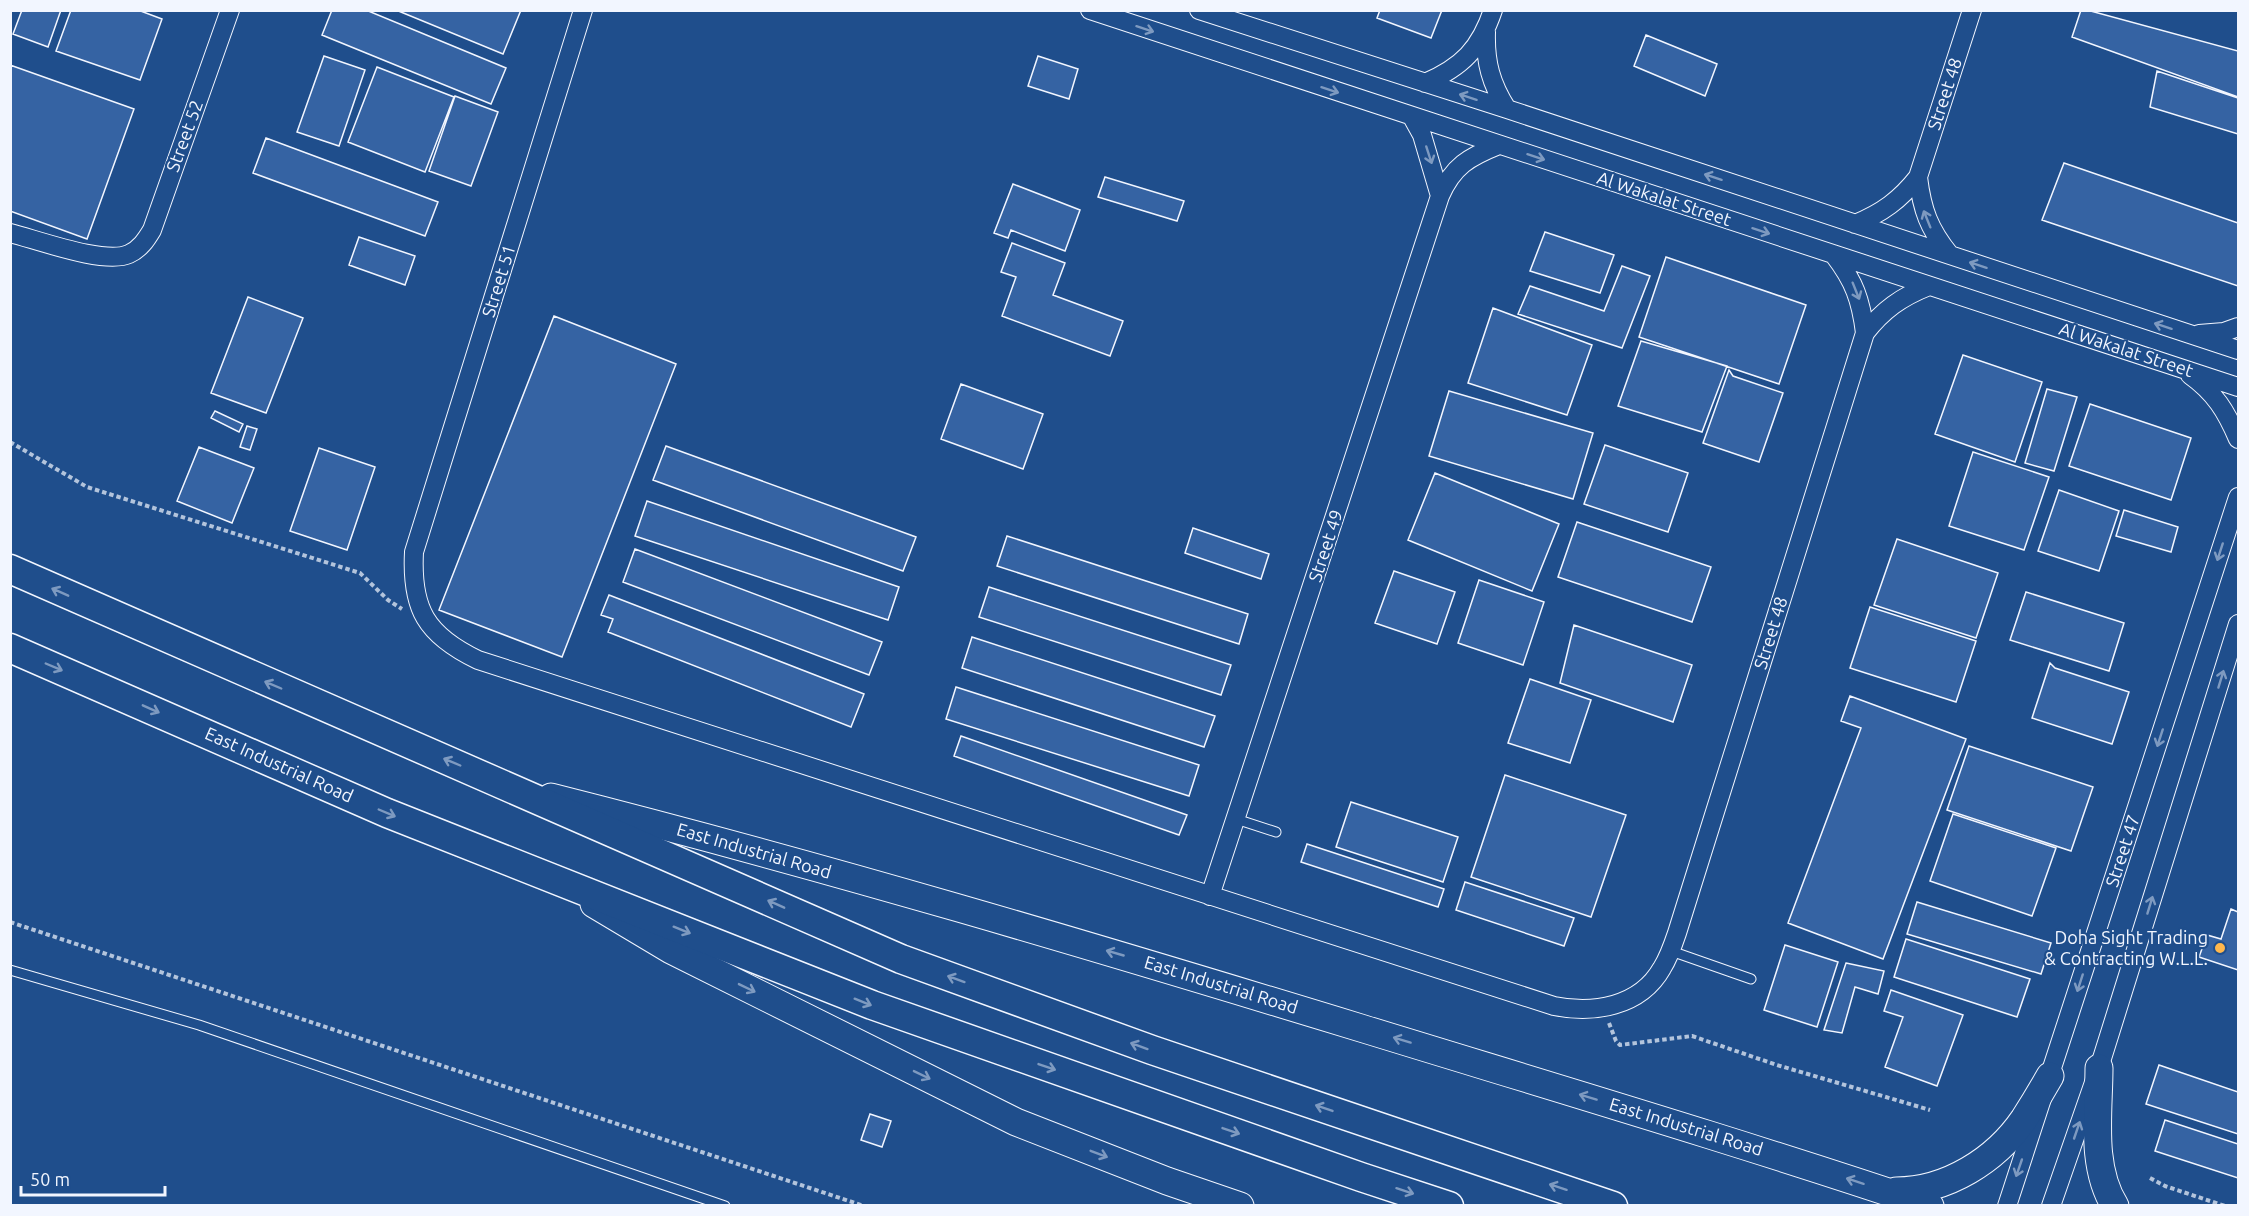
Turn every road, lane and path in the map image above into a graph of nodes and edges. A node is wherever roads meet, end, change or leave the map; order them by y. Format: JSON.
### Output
{"nodes":[{"id":1,"x":230,"y":10,"type":"edge"},
{"id":2,"x":583,"y":10,"type":"edge"},
{"id":3,"x":1090,"y":10,"type":"edge"},
{"id":4,"x":1199,"y":10,"type":"edge"},
{"id":5,"x":1493,"y":10,"type":"edge"},
{"id":6,"x":1972,"y":10,"type":"edge"},
{"id":7,"x":1486,"y":32,"type":"junction"},
{"id":8,"x":1425,"y":83,"type":"junction"},
{"id":9,"x":1507,"y":109,"type":"junction"},
{"id":10,"x":1412,"y":117,"type":"junction"},
{"id":11,"x":1498,"y":145,"type":"junction"},
{"id":12,"x":1918,"y":177,"type":"junction"},
{"id":13,"x":1440,"y":196,"type":"junction"},
{"id":14,"x":1855,"y":224,"type":"junction"},
{"id":15,"x":10,"y":233,"type":"edge"},
{"id":16,"x":1834,"y":255,"type":"junction"},
{"id":17,"x":1950,"y":255,"type":"junction"},
{"id":18,"x":1929,"y":286,"type":"junction"},
{"id":19,"x":2238,"y":327,"type":"edge"},
{"id":20,"x":1864,"y":333,"type":"junction"},
{"id":21,"x":2190,"y":334,"type":"junction"},
{"id":22,"x":2238,"y":350,"type":"edge"},
{"id":23,"x":2179,"y":366,"type":"junction"},
{"id":24,"x":2238,"y":387,"type":"edge"},
{"id":25,"x":2238,"y":439,"type":"edge"},
{"id":26,"x":10,"y":442,"type":"edge"},
{"id":27,"x":2238,"y":497,"type":"edge"},
{"id":28,"x":10,"y":569,"type":"edge"},
{"id":29,"x":2238,"y":624,"type":"edge"},
{"id":30,"x":433,"y":630,"type":"junction"},
{"id":31,"x":10,"y":648,"type":"edge"},
{"id":32,"x":506,"y":785,"type":"junction"},
{"id":33,"x":1236,"y":819,"type":"junction"},
{"id":34,"x":1276,"y":832,"type":"dead end"},
{"id":35,"x":550,"y":877,"type":"junction"},
{"id":36,"x":1210,"y":896,"type":"junction"},
{"id":37,"x":10,"y":921,"type":"edge"},
{"id":38,"x":1671,"y":951,"type":"junction"},
{"id":39,"x":10,"y":970,"type":"edge"},
{"id":40,"x":1751,"y":979,"type":"dead end"},
{"id":41,"x":1603,"y":1008,"type":"junction"},
{"id":42,"x":2099,"y":1068,"type":"junction"},
{"id":43,"x":2050,"y":1076,"type":"junction"},
{"id":44,"x":1930,"y":1110,"type":"dead end"},
{"id":45,"x":2150,"y":1178,"type":"dead end"},
{"id":46,"x":1886,"y":1191,"type":"junction"},
{"id":47,"x":725,"y":1206,"type":"edge"},
{"id":48,"x":864,"y":1206,"type":"edge"},
{"id":49,"x":1240,"y":1206,"type":"edge"},
{"id":50,"x":1449,"y":1206,"type":"edge"},
{"id":51,"x":1613,"y":1206,"type":"edge"},
{"id":52,"x":1930,"y":1206,"type":"edge"},
{"id":53,"x":2007,"y":1206,"type":"edge"},
{"id":54,"x":2052,"y":1206,"type":"edge"},
{"id":55,"x":2115,"y":1206,"type":"edge"},
{"id":56,"x":2225,"y":1206,"type":"edge"}],
"edges":[{"from":1,"to":15,"type":"street","name":"Street 52"},
{"from":2,"to":30,"type":"street","name":"Street 51"},
{"from":3,"to":10,"type":"street","name":"Al Wakalat Street","one_way":true},
{"from":4,"to":8,"type":"street","name":"Al Wakalat Street"},
{"from":5,"to":7,"type":"street"},
{"from":6,"to":12,"type":"street","name":"Street 48"},
{"from":7,"to":8,"type":"street"},
{"from":7,"to":9,"type":"street"},
{"from":9,"to":8,"type":"street","name":"Al Wakalat Street","one_way":true},
{"from":14,"to":9,"type":"street","name":"Al Wakalat Street","one_way":true},
{"from":10,"to":11,"type":"street","name":"Al Wakalat Street"},
{"from":10,"to":13,"type":"street","one_way":true},
{"from":11,"to":13,"type":"street","name":"Street 49"},
{"from":11,"to":16,"type":"street","name":"Al Wakalat Street","one_way":true},
{"from":12,"to":14,"type":"street","name":"Street 48"},
{"from":17,"to":12,"type":"street","name":"Street 48","one_way":true},
{"from":13,"to":33,"type":"street","name":"Street 49"},
{"from":14,"to":17,"type":"street","name":"Al Wakalat Street"},
{"from":16,"to":18,"type":"street","name":"Al Wakalat Street"},
{"from":16,"to":20,"type":"street","name":"Street 48","one_way":true},
{"from":21,"to":17,"type":"street","name":"Al Wakalat Street","one_way":true},
{"from":18,"to":20,"type":"street","name":"Street 48"},
{"from":18,"to":23,"type":"street","name":"Al Wakalat Street"},
{"from":19,"to":21,"type":"street"},
{"from":20,"to":38,"type":"street","name":"Street 48"},
{"from":21,"to":22,"type":"street","name":"Al Wakalat Street"},
{"from":23,"to":24,"type":"street","name":"Al Wakalat Street"},
{"from":23,"to":25,"type":"street"},
{"from":26,"to":30,"type":"path"},
{"from":27,"to":43,"type":"street","name":"Street 47","one_way":true},
{"from":32,"to":28,"type":"highway","name":"East Industrial Road","one_way":true},
{"from":42,"to":29,"type":"street","one_way":true},
{"from":30,"to":36,"type":"street"},
{"from":31,"to":35,"type":"highway","name":"East Industrial Road","one_way":true},
{"from":46,"to":32,"type":"main road","name":"East Industrial Road","one_way":true},
{"from":51,"to":32,"type":"highway","name":"East Industrial Road","one_way":true},
{"from":33,"to":34,"type":"lane"},
{"from":33,"to":36,"type":"street","name":"Street 49"},
{"from":35,"to":49,"type":"main road","name":"East Industrial Road","one_way":true},
{"from":35,"to":50,"type":"highway","name":"East Industrial Road","one_way":true},
{"from":36,"to":41,"type":"street"},
{"from":37,"to":48,"type":"path"},
{"from":38,"to":40,"type":"lane"},
{"from":38,"to":41,"type":"street"},
{"from":39,"to":47,"type":"lane"},
{"from":41,"to":44,"type":"path"},
{"from":54,"to":42,"type":"street","one_way":true},
{"from":42,"to":55,"type":"main road"},
{"from":43,"to":46,"type":"main road"},
{"from":43,"to":53,"type":"street","name":"Street 47","one_way":true},
{"from":45,"to":56,"type":"path"},
{"from":46,"to":52,"type":"main road","name":"East Industrial Road"}]}
